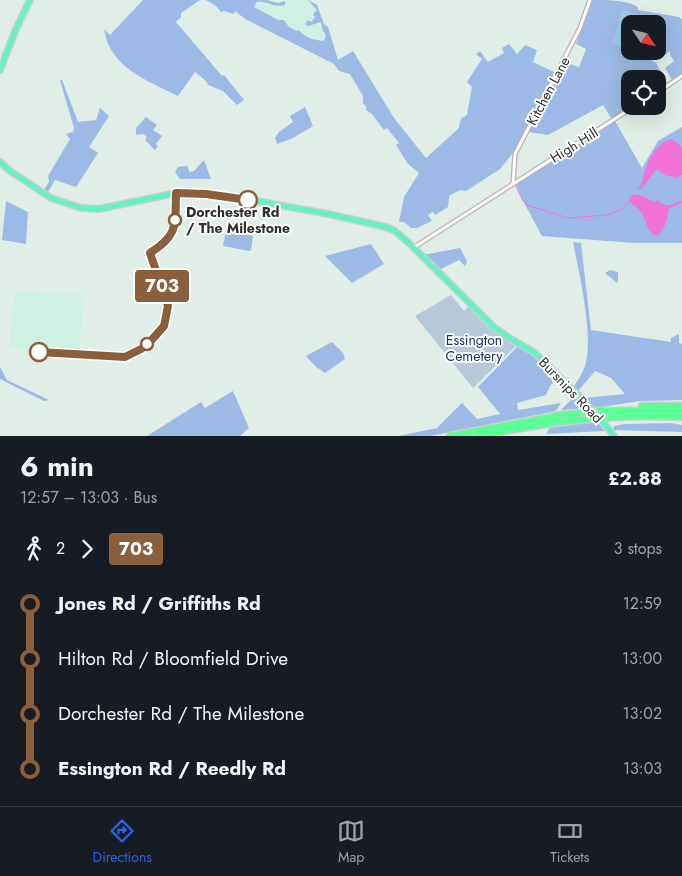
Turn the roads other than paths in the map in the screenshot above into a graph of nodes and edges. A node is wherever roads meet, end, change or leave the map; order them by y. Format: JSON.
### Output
{"nodes":[{"id":1,"x":30,"y":0,"type":"edge"},
{"id":2,"x":590,"y":0,"type":"edge"},
{"id":3,"x":0,"y":70,"type":"edge"},
{"id":4,"x":682,"y":76,"type":"edge"},
{"id":5,"x":666,"y":87,"type":"edge"},
{"id":6,"x":621,"y":115,"type":"edge"},
{"id":7,"x":0,"y":162,"type":"edge"},
{"id":8,"x":513,"y":184,"type":"junction"},
{"id":9,"x":413,"y":248,"type":"junction"},
{"id":10,"x":682,"y":408,"type":"edge"},
{"id":11,"x":572,"y":414,"type":"junction"},
{"id":12,"x":682,"y":417,"type":"edge"},
{"id":13,"x":584,"y":418,"type":"junction"},
{"id":14,"x":682,"y":421,"type":"edge"},
{"id":15,"x":450,"y":436,"type":"edge"},
{"id":16,"x":479,"y":436,"type":"edge"},
{"id":17,"x":614,"y":436,"type":"edge"}],
"edges":[{"from":1,"to":3,"type":"main road"},
{"from":2,"to":8,"type":"street","name":"Kitchen Lane"},
{"from":4,"to":5,"type":"street"},
{"from":6,"to":8,"type":"street","name":"High Hill"},
{"from":7,"to":9,"type":"main road","name":"Bursnips Road"},
{"from":8,"to":9,"type":"street","name":"High Hill"},
{"from":9,"to":17,"type":"main road","name":"Bursnips Road","bridge":true},
{"from":10,"to":11,"type":"highway"},
{"from":10,"to":11,"type":"highway"},
{"from":11,"to":15,"type":"highway"},
{"from":12,"to":13,"type":"highway"},
{"from":13,"to":14,"type":"highway"},
{"from":13,"to":16,"type":"highway"}]}
